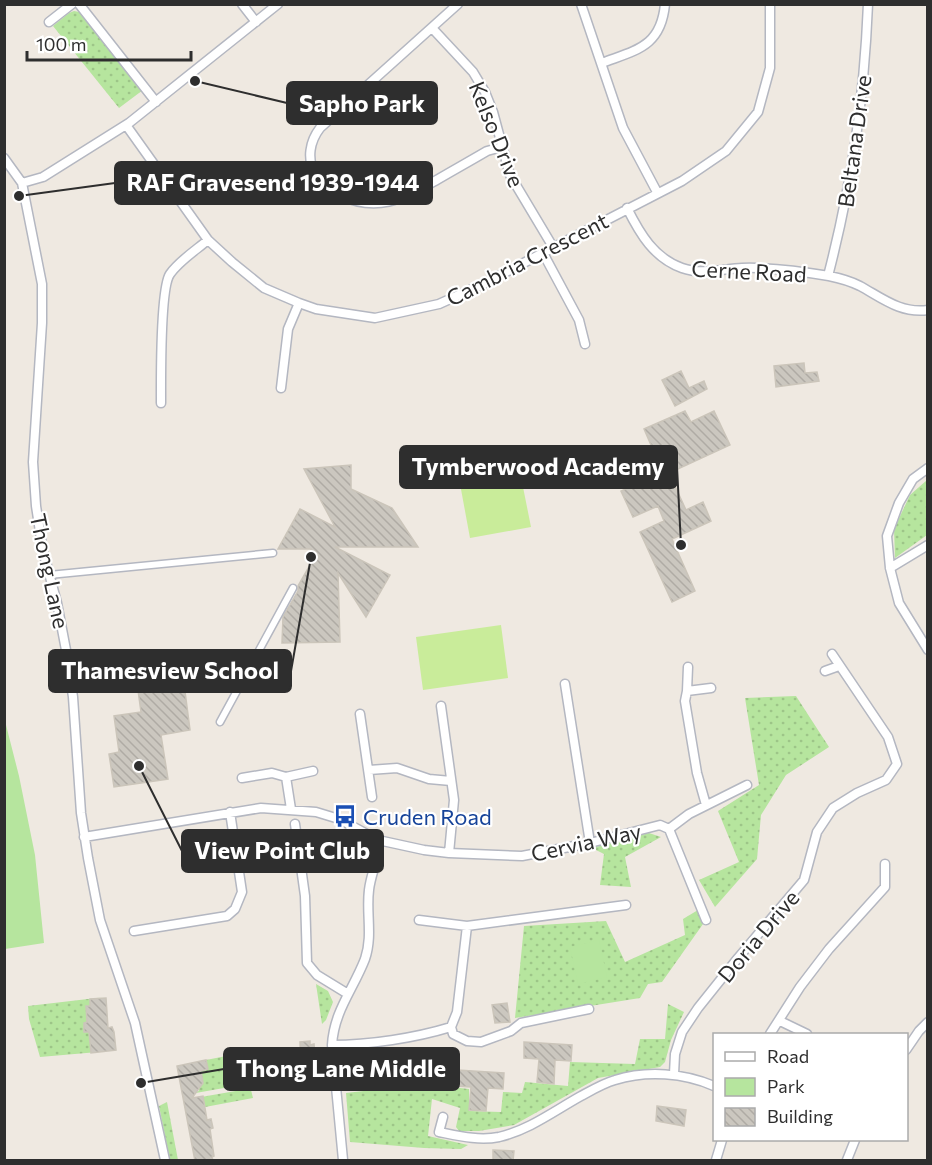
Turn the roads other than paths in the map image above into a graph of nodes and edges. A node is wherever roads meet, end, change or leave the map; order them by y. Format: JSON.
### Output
{"nodes":[{"id":1,"x":72,"y":4,"type":"edge"},
{"id":2,"x":79,"y":4,"type":"edge"},
{"id":3,"x":242,"y":4,"type":"edge"},
{"id":4,"x":278,"y":4,"type":"edge"},
{"id":5,"x":458,"y":4,"type":"edge"},
{"id":6,"x":581,"y":4,"type":"edge"},
{"id":7,"x":665,"y":4,"type":"edge"},
{"id":8,"x":770,"y":4,"type":"edge"},
{"id":9,"x":868,"y":4,"type":"edge"},
{"id":10,"x":49,"y":22,"type":"dead end"},
{"id":11,"x":256,"y":22,"type":"junction"},
{"id":12,"x":432,"y":28,"type":"junction"},
{"id":13,"x":602,"y":63,"type":"junction"},
{"id":14,"x":156,"y":102,"type":"junction"},
{"id":15,"x":126,"y":125,"type":"junction"},
{"id":16,"x":502,"y":147,"type":"junction"},
{"id":17,"x":4,"y":158,"type":"edge"},
{"id":18,"x":22,"y":183,"type":"junction"},
{"id":19,"x":657,"y":192,"type":"junction"},
{"id":20,"x":627,"y":208,"type":"junction"},
{"id":21,"x":208,"y":240,"type":"junction"},
{"id":22,"x":553,"y":247,"type":"junction"},
{"id":23,"x":543,"y":252,"type":"junction"},
{"id":24,"x":828,"y":276,"type":"junction"},
{"id":25,"x":299,"y":303,"type":"junction"},
{"id":26,"x":927,"y":310,"type":"edge"},
{"id":27,"x":585,"y":344,"type":"dead end"},
{"id":28,"x":281,"y":388,"type":"dead end"},
{"id":29,"x":161,"y":403,"type":"dead end"},
{"id":30,"x":927,"y":468,"type":"edge"},
{"id":31,"x":927,"y":545,"type":"edge"},
{"id":32,"x":273,"y":553,"type":"dead end"},
{"id":33,"x":890,"y":568,"type":"junction"},
{"id":34,"x":49,"y":574,"type":"junction"},
{"id":35,"x":293,"y":588,"type":"dead end"},
{"id":36,"x":927,"y":650,"type":"edge"},
{"id":37,"x":831,"y":654,"type":"dead end"},
{"id":38,"x":839,"y":666,"type":"junction"},
{"id":39,"x":688,"y":667,"type":"dead end"},
{"id":40,"x":825,"y":671,"type":"dead end"},
{"id":41,"x":565,"y":684,"type":"dead end"},
{"id":42,"x":711,"y":688,"type":"dead end"},
{"id":43,"x":687,"y":691,"type":"junction"},
{"id":44,"x":441,"y":706,"type":"dead end"},
{"id":45,"x":360,"y":714,"type":"dead end"},
{"id":46,"x":220,"y":722,"type":"dead end"},
{"id":47,"x":369,"y":770,"type":"junction"},
{"id":48,"x":313,"y":771,"type":"dead end"},
{"id":49,"x":286,"y":777,"type":"junction"},
{"id":50,"x":242,"y":778,"type":"dead end"},
{"id":51,"x":452,"y":781,"type":"junction"},
{"id":52,"x":747,"y":785,"type":"dead end"},
{"id":53,"x":372,"y":797,"type":"dead end"},
{"id":54,"x":706,"y":805,"type":"junction"},
{"id":55,"x":291,"y":809,"type":"junction"},
{"id":56,"x":230,"y":812,"type":"junction"},
{"id":57,"x":295,"y":824,"type":"dead end"},
{"id":58,"x":669,"y":828,"type":"junction"},
{"id":59,"x":84,"y":837,"type":"junction"},
{"id":60,"x":378,"y":840,"type":"junction"},
{"id":61,"x":590,"y":843,"type":"junction"},
{"id":62,"x":448,"y":853,"type":"junction"},
{"id":63,"x":885,"y":864,"type":"dead end"},
{"id":64,"x":626,"y":905,"type":"dead end"},
{"id":65,"x":419,"y":920,"type":"dead end"},
{"id":66,"x":706,"y":920,"type":"dead end"},
{"id":67,"x":467,"y":926,"type":"junction"},
{"id":68,"x":134,"y":931,"type":"dead end"},
{"id":69,"x":348,"y":994,"type":"junction"},
{"id":70,"x":589,"y":1009,"type":"dead end"},
{"id":71,"x":780,"y":1021,"type":"junction"},
{"id":72,"x":927,"y":1022,"type":"edge"},
{"id":73,"x":451,"y":1027,"type":"junction"},
{"id":74,"x":771,"y":1033,"type":"edge"},
{"id":75,"x":803,"y":1033,"type":"edge"},
{"id":76,"x":332,"y":1045,"type":"junction"},
{"id":77,"x":908,"y":1047,"type":"edge"},
{"id":78,"x":674,"y":1074,"type":"junction"},
{"id":79,"x":713,"y":1086,"type":"edge"},
{"id":80,"x":443,"y":1117,"type":"dead end"},
{"id":81,"x":722,"y":1141,"type":"edge"},
{"id":82,"x":855,"y":1141,"type":"edge"},
{"id":83,"x":165,"y":1161,"type":"edge"},
{"id":84,"x":343,"y":1161,"type":"edge"},
{"id":85,"x":716,"y":1161,"type":"edge"},
{"id":86,"x":847,"y":1161,"type":"edge"}],
"edges":[{"from":1,"to":10,"type":"street"},
{"from":2,"to":14,"type":"street"},
{"from":3,"to":11,"type":"street"},
{"from":4,"to":11,"type":"street"},
{"from":5,"to":12,"type":"street"},
{"from":6,"to":13,"type":"street"},
{"from":7,"to":13,"type":"street"},
{"from":8,"to":19,"type":"street","name":"Cambria Crescent"},
{"from":9,"to":24,"type":"street","name":"Beltana Drive"},
{"from":11,"to":14,"type":"street"},
{"from":12,"to":16,"type":"street","name":"Kelso Drive"},
{"from":12,"to":16,"type":"street"},
{"from":13,"to":19,"type":"street"},
{"from":14,"to":15,"type":"street"},
{"from":15,"to":18,"type":"street"},
{"from":15,"to":21,"type":"street","name":"Cambria Crescent"},
{"from":16,"to":22,"type":"street","name":"Kelso Drive"},
{"from":17,"to":18,"type":"street","name":"Thong Lane"},
{"from":18,"to":34,"type":"street","name":"Thong Lane"},
{"from":19,"to":20,"type":"street","name":"Cambria Crescent"},
{"from":20,"to":22,"type":"street","name":"Cambria Crescent"},
{"from":20,"to":24,"type":"street","name":"Cerne Road"},
{"from":21,"to":25,"type":"street","name":"Cambria Crescent"},
{"from":21,"to":29,"type":"street"},
{"from":22,"to":23,"type":"street","name":"Cambria Crescent"},
{"from":23,"to":25,"type":"street","name":"Cambria Crescent"},
{"from":23,"to":27,"type":"street"},
{"from":24,"to":26,"type":"street","name":"Cerne Road"},
{"from":25,"to":28,"type":"street"},
{"from":30,"to":33,"type":"street"},
{"from":31,"to":33,"type":"street"},
{"from":32,"to":34,"type":"street"},
{"from":33,"to":36,"type":"street"},
{"from":34,"to":59,"type":"street","name":"Thong Lane"},
{"from":35,"to":46,"type":"street"},
{"from":37,"to":38,"type":"street","name":"Doria Drive"},
{"from":38,"to":40,"type":"street"},
{"from":38,"to":78,"type":"street","name":"Doria Drive"},
{"from":39,"to":43,"type":"street"},
{"from":41,"to":61,"type":"street"},
{"from":42,"to":43,"type":"street"},
{"from":43,"to":54,"type":"street"},
{"from":44,"to":51,"type":"street"},
{"from":45,"to":47,"type":"street"},
{"from":47,"to":51,"type":"street"},
{"from":47,"to":53,"type":"street"},
{"from":48,"to":49,"type":"street"},
{"from":49,"to":50,"type":"street"},
{"from":49,"to":55,"type":"street"},
{"from":51,"to":62,"type":"street"},
{"from":52,"to":54,"type":"street","name":"Cervia Way"},
{"from":54,"to":58,"type":"street","name":"Cervia Way"},
{"from":55,"to":56,"type":"street","name":"Cervia Way"},
{"from":55,"to":60,"type":"street","name":"Cervia Way"},
{"from":56,"to":59,"type":"street","name":"Cervia Way"},
{"from":56,"to":68,"type":"street"},
{"from":57,"to":69,"type":"street"},
{"from":58,"to":61,"type":"street","name":"Cervia Way"},
{"from":58,"to":66,"type":"street"},
{"from":59,"to":83,"type":"street","name":"Thong Lane"},
{"from":60,"to":62,"type":"street","name":"Cervia Way"},
{"from":60,"to":69,"type":"street"},
{"from":61,"to":62,"type":"street","name":"Cervia Way"},
{"from":63,"to":71,"type":"street"},
{"from":64,"to":67,"type":"street"},
{"from":65,"to":67,"type":"street"},
{"from":67,"to":73,"type":"street"},
{"from":69,"to":76,"type":"street"},
{"from":70,"to":73,"type":"street"},
{"from":71,"to":74,"type":"street"},
{"from":71,"to":75,"type":"street"},
{"from":72,"to":77,"type":"street"},
{"from":73,"to":76,"type":"street"},
{"from":76,"to":84,"type":"street"},
{"from":78,"to":79,"type":"street"},
{"from":78,"to":80,"type":"street"},
{"from":81,"to":85,"type":"street"},
{"from":82,"to":86,"type":"street"}]}
